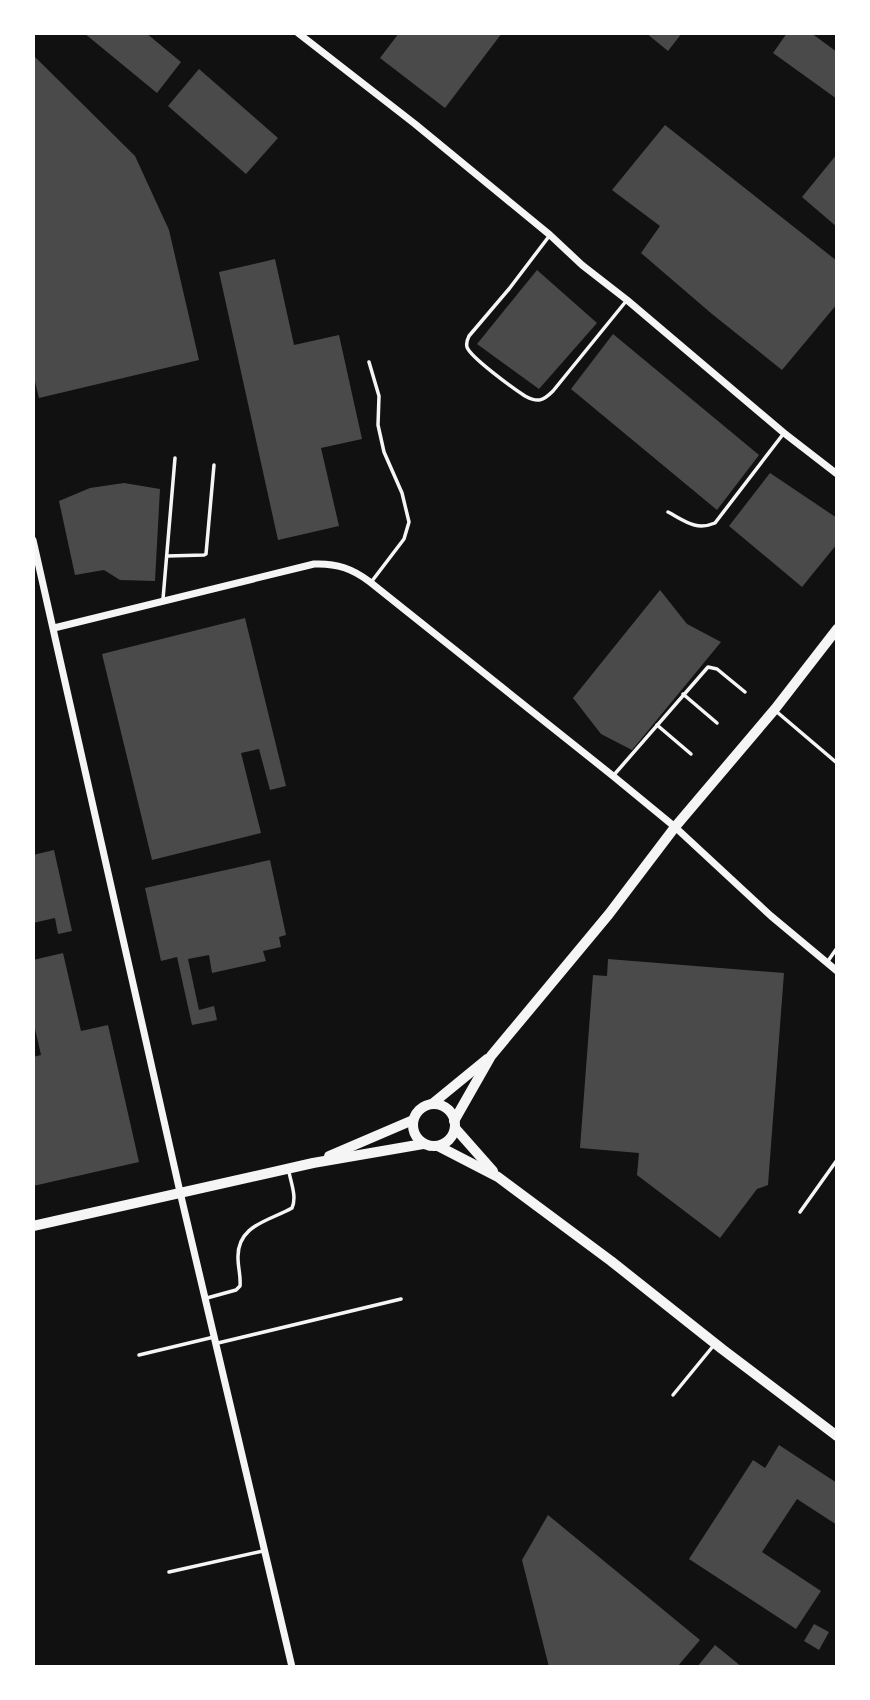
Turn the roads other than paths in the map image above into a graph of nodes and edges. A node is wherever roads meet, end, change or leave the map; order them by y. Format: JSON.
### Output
{"nodes":[{"id":1,"x":298,"y":33,"type":"edge"},
{"id":2,"x":550,"y":235,"type":"junction"},
{"id":3,"x":627,"y":300,"type":"junction"},
{"id":4,"x":369,"y":362,"type":"dead end"},
{"id":5,"x":784,"y":433,"type":"junction"},
{"id":6,"x":175,"y":458,"type":"dead end"},
{"id":7,"x":214,"y":465,"type":"dead end"},
{"id":8,"x":837,"y":474,"type":"edge"},
{"id":9,"x":668,"y":512,"type":"dead end"},
{"id":10,"x":33,"y":540,"type":"edge"},
{"id":11,"x":167,"y":556,"type":"junction"},
{"id":12,"x":370,"y":582,"type":"junction"},
{"id":13,"x":163,"y":601,"type":"junction"},
{"id":14,"x":54,"y":628,"type":"junction"},
{"id":15,"x":837,"y":629,"type":"edge"},
{"id":16,"x":745,"y":692,"type":"dead end"},
{"id":17,"x":684,"y":694,"type":"junction"},
{"id":18,"x":775,"y":709,"type":"junction"},
{"id":19,"x":717,"y":723,"type":"dead end"},
{"id":20,"x":657,"y":724,"type":"junction"},
{"id":21,"x":691,"y":754,"type":"dead end"},
{"id":22,"x":837,"y":763,"type":"edge"},
{"id":23,"x":613,"y":776,"type":"junction"},
{"id":24,"x":675,"y":827,"type":"junction"},
{"id":25,"x":837,"y":948,"type":"edge"},
{"id":26,"x":826,"y":963,"type":"junction"},
{"id":27,"x":837,"y":971,"type":"edge"},
{"id":28,"x":491,"y":1056,"type":"junction"},
{"id":29,"x":432,"y":1104,"type":"junction"},
{"id":30,"x":413,"y":1120,"type":"junction"},
{"id":31,"x":455,"y":1124,"type":"junction"},
{"id":32,"x":423,"y":1144,"type":"junction"},
{"id":33,"x":438,"y":1146,"type":"junction"},
{"id":34,"x":837,"y":1160,"type":"edge"},
{"id":35,"x":313,"y":1163,"type":"junction"},
{"id":36,"x":288,"y":1169,"type":"junction"},
{"id":37,"x":498,"y":1177,"type":"junction"},
{"id":38,"x":180,"y":1192,"type":"junction"},
{"id":39,"x":800,"y":1212,"type":"dead end"},
{"id":40,"x":33,"y":1226,"type":"edge"},
{"id":41,"x":205,"y":1299,"type":"junction"},
{"id":42,"x":401,"y":1299,"type":"dead end"},
{"id":43,"x":215,"y":1341,"type":"junction"},
{"id":44,"x":716,"y":1344,"type":"junction"},
{"id":45,"x":139,"y":1355,"type":"dead end"},
{"id":46,"x":673,"y":1395,"type":"dead end"},
{"id":47,"x":837,"y":1436,"type":"edge"},
{"id":48,"x":265,"y":1551,"type":"junction"},
{"id":49,"x":169,"y":1572,"type":"dead end"},
{"id":50,"x":292,"y":1667,"type":"edge"}],
"edges":[{"from":1,"to":2,"type":"street"},
{"from":2,"to":3,"type":"street"},
{"from":2,"to":3,"type":"lane"},
{"from":3,"to":5,"type":"street"},
{"from":4,"to":12,"type":"lane"},
{"from":5,"to":8,"type":"street"},
{"from":5,"to":9,"type":"lane"},
{"from":6,"to":11,"type":"lane"},
{"from":7,"to":11,"type":"lane"},
{"from":10,"to":14,"type":"street"},
{"from":11,"to":13,"type":"lane"},
{"from":12,"to":13,"type":"street"},
{"from":12,"to":23,"type":"street"},
{"from":13,"to":14,"type":"street"},
{"from":14,"to":38,"type":"street"},
{"from":15,"to":18,"type":"main road"},
{"from":16,"to":17,"type":"lane"},
{"from":17,"to":19,"type":"lane"},
{"from":17,"to":20,"type":"lane"},
{"from":18,"to":22,"type":"lane"},
{"from":18,"to":24,"type":"main road"},
{"from":20,"to":21,"type":"lane"},
{"from":20,"to":23,"type":"lane"},
{"from":23,"to":24,"type":"street"},
{"from":24,"to":26,"type":"street"},
{"from":24,"to":28,"type":"main road"},
{"from":25,"to":26,"type":"lane"},
{"from":26,"to":27,"type":"street"},
{"from":28,"to":29,"type":"main road"},
{"from":28,"to":31,"type":"main road"},
{"from":29,"to":30,"type":"main road"},
{"from":29,"to":31,"type":"main road"},
{"from":30,"to":32,"type":"main road"},
{"from":30,"to":35,"type":"main road"},
{"from":31,"to":33,"type":"main road"},
{"from":31,"to":37,"type":"street"},
{"from":32,"to":33,"type":"main road"},
{"from":32,"to":35,"type":"main road"},
{"from":33,"to":37,"type":"street"},
{"from":34,"to":39,"type":"lane"},
{"from":35,"to":36,"type":"main road"},
{"from":36,"to":38,"type":"main road"},
{"from":36,"to":41,"type":"lane"},
{"from":37,"to":44,"type":"street"},
{"from":38,"to":40,"type":"main road"},
{"from":38,"to":41,"type":"street"},
{"from":41,"to":43,"type":"street"},
{"from":42,"to":43,"type":"lane"},
{"from":43,"to":45,"type":"lane"},
{"from":43,"to":48,"type":"street"},
{"from":44,"to":46,"type":"lane"},
{"from":44,"to":47,"type":"street"},
{"from":48,"to":49,"type":"lane"},
{"from":48,"to":50,"type":"street"}]}
